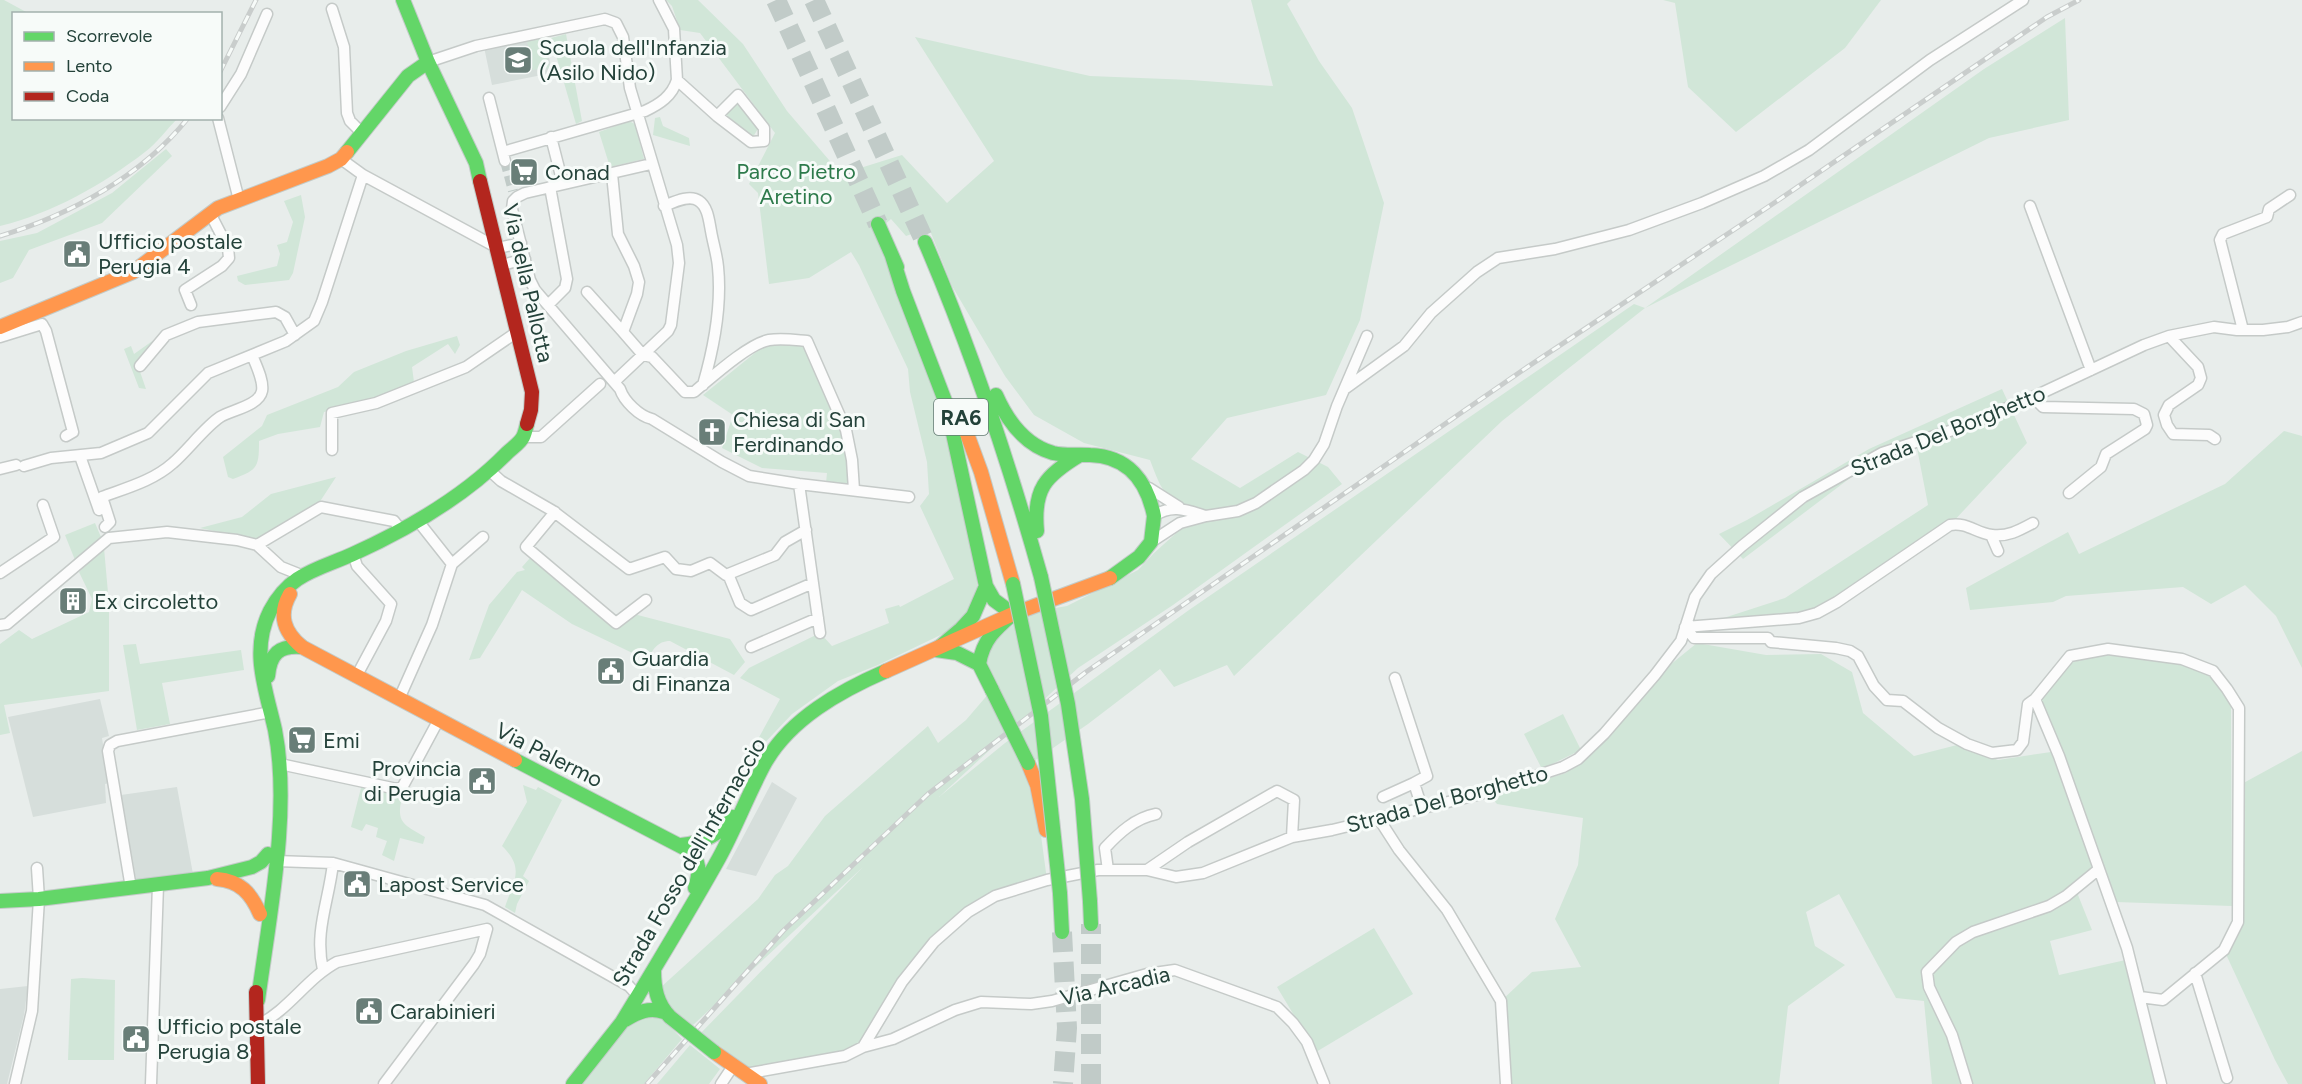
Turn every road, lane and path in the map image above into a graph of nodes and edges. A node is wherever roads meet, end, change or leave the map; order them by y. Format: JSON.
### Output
{"nodes":[{"id":1,"x":403,"y":0,"type":"edge"},
{"id":2,"x":659,"y":0,"type":"edge"},
{"id":3,"x":2022,"y":0,"type":"edge"},
{"id":4,"x":332,"y":9,"type":"dead end"},
{"id":5,"x":267,"y":14,"type":"dead end"},
{"id":6,"x":428,"y":62,"type":"junction"},
{"id":7,"x":678,"y":80,"type":"junction"},
{"id":8,"x":489,"y":98,"type":"dead end"},
{"id":9,"x":222,"y":104,"type":"edge"},
{"id":10,"x":637,"y":113,"type":"junction"},
{"id":11,"x":717,"y":116,"type":"junction"},
{"id":12,"x":219,"y":120,"type":"edge"},
{"id":13,"x":363,"y":134,"type":"junction"},
{"id":14,"x":551,"y":137,"type":"junction"},
{"id":15,"x":341,"y":159,"type":"junction"},
{"id":16,"x":651,"y":164,"type":"junction"},
{"id":17,"x":612,"y":174,"type":"junction"},
{"id":18,"x":363,"y":175,"type":"junction"},
{"id":19,"x":562,"y":184,"type":"junction"},
{"id":20,"x":550,"y":187,"type":"junction"},
{"id":21,"x":2290,"y":195,"type":"dead end"},
{"id":22,"x":239,"y":200,"type":"junction"},
{"id":23,"x":664,"y":206,"type":"junction"},
{"id":24,"x":2030,"y":206,"type":"dead end"},
{"id":25,"x":210,"y":213,"type":"junction"},
{"id":26,"x":878,"y":224,"type":"tunnel mouth"},
{"id":27,"x":925,"y":242,"type":"tunnel mouth"},
{"id":28,"x":521,"y":243,"type":"junction"},
{"id":29,"x":498,"y":248,"type":"junction"},
{"id":30,"x":892,"y":256,"type":"junction"},
{"id":31,"x":525,"y":259,"type":"junction"},
{"id":32,"x":502,"y":265,"type":"junction"},
{"id":33,"x":586,"y":292,"type":"dead end"},
{"id":34,"x":950,"y":298,"type":"junction"},
{"id":35,"x":191,"y":305,"type":"dead end"},
{"id":36,"x":548,"y":305,"type":"junction"},
{"id":37,"x":2302,"y":322,"type":"edge"},
{"id":38,"x":0,"y":327,"type":"edge"},
{"id":39,"x":2243,"y":330,"type":"junction"},
{"id":40,"x":517,"y":332,"type":"junction"},
{"id":41,"x":623,"y":333,"type":"junction"},
{"id":42,"x":295,"y":335,"type":"junction"},
{"id":43,"x":0,"y":336,"type":"edge"},
{"id":44,"x":1367,"y":336,"type":"dead end"},
{"id":45,"x":2169,"y":336,"type":"junction"},
{"id":46,"x":252,"y":355,"type":"junction"},
{"id":47,"x":643,"y":355,"type":"junction"},
{"id":48,"x":141,"y":366,"type":"dead end"},
{"id":49,"x":2091,"y":370,"type":"junction"},
{"id":50,"x":600,"y":384,"type":"dead end"},
{"id":51,"x":703,"y":385,"type":"junction"},
{"id":52,"x":617,"y":386,"type":"junction"},
{"id":53,"x":1346,"y":388,"type":"junction"},
{"id":54,"x":2033,"y":397,"type":"junction"},
{"id":55,"x":66,"y":436,"type":"dead end"},
{"id":56,"x":522,"y":437,"type":"junction"},
{"id":57,"x":2215,"y":439,"type":"dead end"},
{"id":58,"x":332,"y":450,"type":"dead end"},
{"id":59,"x":1080,"y":455,"type":"junction"},
{"id":60,"x":80,"y":456,"type":"junction"},
{"id":61,"x":0,"y":469,"type":"edge"},
{"id":62,"x":490,"y":471,"type":"junction"},
{"id":63,"x":799,"y":484,"type":"junction"},
{"id":64,"x":1145,"y":485,"type":"junction"},
{"id":65,"x":854,"y":490,"type":"junction"},
{"id":66,"x":2069,"y":493,"type":"dead end"},
{"id":67,"x":909,"y":497,"type":"dead end"},
{"id":68,"x":43,"y":505,"type":"dead end"},
{"id":69,"x":1179,"y":507,"type":"junction"},
{"id":70,"x":555,"y":512,"type":"junction"},
{"id":71,"x":1154,"y":516,"type":"junction"},
{"id":72,"x":1206,"y":516,"type":"junction"},
{"id":73,"x":418,"y":521,"type":"junction"},
{"id":74,"x":1180,"y":523,"type":"junction"},
{"id":75,"x":2034,"y":523,"type":"dead end"},
{"id":76,"x":105,"y":527,"type":"junction"},
{"id":77,"x":401,"y":530,"type":"junction"},
{"id":78,"x":806,"y":530,"type":"junction"},
{"id":79,"x":1991,"y":535,"type":"junction"},
{"id":80,"x":483,"y":537,"type":"dead end"},
{"id":81,"x":109,"y":538,"type":"junction"},
{"id":82,"x":1151,"y":542,"type":"junction"},
{"id":83,"x":257,"y":545,"type":"junction"},
{"id":84,"x":1998,"y":551,"type":"dead end"},
{"id":85,"x":349,"y":556,"type":"junction"},
{"id":86,"x":276,"y":561,"type":"junction"},
{"id":87,"x":452,"y":564,"type":"junction"},
{"id":88,"x":0,"y":573,"type":"edge"},
{"id":89,"x":728,"y":574,"type":"junction"},
{"id":90,"x":301,"y":575,"type":"junction"},
{"id":91,"x":1045,"y":575,"type":"junction"},
{"id":92,"x":813,"y":583,"type":"junction"},
{"id":93,"x":986,"y":586,"type":"junction"},
{"id":94,"x":283,"y":591,"type":"junction"},
{"id":95,"x":646,"y":600,"type":"dead end"},
{"id":96,"x":1013,"y":614,"type":"junction"},
{"id":97,"x":818,"y":618,"type":"junction"},
{"id":98,"x":2,"y":627,"type":"edge"},
{"id":99,"x":1685,"y":627,"type":"junction"},
{"id":100,"x":820,"y":633,"type":"dead end"},
{"id":101,"x":302,"y":647,"type":"junction"},
{"id":102,"x":751,"y":647,"type":"dead end"},
{"id":103,"x":936,"y":650,"type":"junction"},
{"id":104,"x":979,"y":664,"type":"junction"},
{"id":105,"x":356,"y":677,"type":"junction"},
{"id":106,"x":1395,"y":678,"type":"dead end"},
{"id":107,"x":267,"y":694,"type":"junction"},
{"id":108,"x":399,"y":699,"type":"junction"},
{"id":109,"x":2035,"y":699,"type":"junction"},
{"id":110,"x":271,"y":712,"type":"junction"},
{"id":111,"x":438,"y":721,"type":"junction"},
{"id":112,"x":280,"y":764,"type":"junction"},
{"id":113,"x":1414,"y":783,"type":"junction"},
{"id":114,"x":752,"y":788,"type":"junction"},
{"id":115,"x":1383,"y":796,"type":"dead end"},
{"id":116,"x":1422,"y":808,"type":"junction"},
{"id":117,"x":1156,"y":814,"type":"dead end"},
{"id":118,"x":1379,"y":819,"type":"junction"},
{"id":119,"x":1292,"y":837,"type":"junction"},
{"id":120,"x":681,"y":845,"type":"junction"},
{"id":121,"x":272,"y":857,"type":"junction"},
{"id":122,"x":333,"y":863,"type":"junction"},
{"id":123,"x":37,"y":868,"type":"dead end"},
{"id":124,"x":2099,"y":869,"type":"junction"},
{"id":125,"x":1108,"y":870,"type":"junction"},
{"id":126,"x":1147,"y":870,"type":"junction"},
{"id":127,"x":208,"y":878,"type":"junction"},
{"id":128,"x":158,"y":885,"type":"junction"},
{"id":129,"x":131,"y":888,"type":"junction"},
{"id":130,"x":39,"y":899,"type":"junction"},
{"id":131,"x":1060,"y":900,"type":"junction"},
{"id":132,"x":0,"y":901,"type":"edge"},
{"id":133,"x":692,"y":904,"type":"junction"},
{"id":134,"x":494,"y":909,"type":"junction"},
{"id":135,"x":260,"y":914,"type":"junction"},
{"id":136,"x":1091,"y":924,"type":"tunnel mouth"},
{"id":137,"x":487,"y":929,"type":"junction"},
{"id":138,"x":1062,"y":932,"type":"tunnel mouth"},
{"id":139,"x":323,"y":970,"type":"junction"},
{"id":140,"x":654,"y":970,"type":"junction"},
{"id":141,"x":2195,"y":974,"type":"junction"},
{"id":142,"x":638,"y":996,"type":"junction"},
{"id":143,"x":2140,"y":997,"type":"junction"},
{"id":144,"x":258,"y":1000,"type":"junction"},
{"id":145,"x":667,"y":1014,"type":"junction"},
{"id":146,"x":622,"y":1022,"type":"junction"},
{"id":147,"x":258,"y":1025,"type":"junction"},
{"id":148,"x":863,"y":1047,"type":"junction"},
{"id":149,"x":739,"y":1070,"type":"junction"},
{"id":150,"x":2227,"y":1078,"type":"dead end"},
{"id":151,"x":15,"y":1084,"type":"edge"},
{"id":152,"x":151,"y":1084,"type":"edge"},
{"id":153,"x":258,"y":1084,"type":"edge"},
{"id":154,"x":384,"y":1084,"type":"edge"},
{"id":155,"x":573,"y":1084,"type":"edge"},
{"id":156,"x":721,"y":1084,"type":"edge"},
{"id":157,"x":760,"y":1084,"type":"edge"},
{"id":158,"x":1324,"y":1084,"type":"edge"},
{"id":159,"x":1506,"y":1084,"type":"edge"},
{"id":160,"x":1967,"y":1084,"type":"edge"},
{"id":161,"x":2161,"y":1084,"type":"edge"}],
"edges":[{"from":1,"to":6,"type":"main road","name":"Via della Pallotta"},
{"from":2,"to":7,"type":"street"},
{"from":3,"to":53,"type":"street"},
{"from":4,"to":13,"type":"street"},
{"from":5,"to":9,"type":"street"},
{"from":6,"to":10,"type":"street"},
{"from":6,"to":13,"type":"main road"},
{"from":6,"to":29,"type":"main road","name":"Via della Pallotta"},
{"from":7,"to":10,"type":"street"},
{"from":7,"to":11,"type":"street"},
{"from":8,"to":14,"type":"street"},
{"from":10,"to":14,"type":"street"},
{"from":10,"to":16,"type":"street"},
{"from":11,"to":11,"type":"street"},
{"from":12,"to":22,"type":"street"},
{"from":13,"to":15,"type":"main road"},
{"from":14,"to":19,"type":"street"},
{"from":15,"to":18,"type":"street"},
{"from":15,"to":22,"type":"main road"},
{"from":16,"to":17,"type":"street"},
{"from":16,"to":23,"type":"street"},
{"from":17,"to":19,"type":"street"},
{"from":17,"to":41,"type":"street"},
{"from":18,"to":29,"type":"street"},
{"from":18,"to":42,"type":"street"},
{"from":19,"to":20,"type":"street"},
{"from":20,"to":28,"type":"street"},
{"from":20,"to":36,"type":"street"},
{"from":21,"to":39,"type":"street"},
{"from":22,"to":25,"type":"main road"},
{"from":23,"to":47,"type":"street"},
{"from":23,"to":51,"type":"street"},
{"from":24,"to":49,"type":"street"},
{"from":25,"to":35,"type":"street"},
{"from":25,"to":38,"type":"main road"},
{"from":26,"to":30,"type":"main road","number":"RA6"},
{"from":27,"to":34,"type":"main road","number":"RA6"},
{"from":28,"to":29,"type":"street"},
{"from":28,"to":31,"type":"street"},
{"from":29,"to":32,"type":"main road","name":"Via della Pallotta"},
{"from":30,"to":93,"type":"main road"},
{"from":30,"to":131,"type":"main road","number":"RA6","bridge":true},
{"from":31,"to":32,"type":"street"},
{"from":31,"to":36,"type":"street"},
{"from":32,"to":40,"type":"main road","name":"Via della Pallotta"},
{"from":33,"to":41,"type":"street"},
{"from":34,"to":59,"type":"main road"},
{"from":34,"to":91,"type":"main road","number":"RA6"},
{"from":36,"to":52,"type":"street"},
{"from":37,"to":39,"type":"street","name":"Strada Del Borghetto"},
{"from":39,"to":45,"type":"street","name":"Strada Del Borghetto"},
{"from":40,"to":56,"type":"main road","name":"Via della Pallotta"},
{"from":40,"to":58,"type":"street"},
{"from":41,"to":47,"type":"street"},
{"from":42,"to":46,"type":"street"},
{"from":42,"to":48,"type":"street"},
{"from":43,"to":55,"type":"street"},
{"from":44,"to":53,"type":"street","name":"Strada Fosso dell'Infernaccio"},
{"from":45,"to":49,"type":"street","name":"Strada Del Borghetto"},
{"from":45,"to":57,"type":"street"},
{"from":46,"to":60,"type":"street"},
{"from":46,"to":76,"type":"street"},
{"from":47,"to":51,"type":"street"},
{"from":47,"to":52,"type":"street"},
{"from":49,"to":54,"type":"street","name":"Strada Del Borghetto"},
{"from":50,"to":56,"type":"street"},
{"from":51,"to":65,"type":"street"},
{"from":52,"to":63,"type":"street"},
{"from":53,"to":72,"type":"street","name":"Strada Fosso dell'Infernaccio"},
{"from":54,"to":66,"type":"street"},
{"from":54,"to":99,"type":"street","name":"Strada Del Borghetto"},
{"from":56,"to":62,"type":"main road","name":"Via della Pallotta"},
{"from":59,"to":64,"type":"main road"},
{"from":59,"to":91,"type":"main road"},
{"from":60,"to":61,"type":"street"},
{"from":60,"to":76,"type":"street"},
{"from":62,"to":70,"type":"street"},
{"from":62,"to":73,"type":"main road","name":"Via della Pallotta"},
{"from":63,"to":65,"type":"street"},
{"from":63,"to":78,"type":"street"},
{"from":64,"to":69,"type":"street","name":"Strada Fosso dell'Infernaccio"},
{"from":64,"to":71,"type":"main road"},
{"from":65,"to":67,"type":"street"},
{"from":68,"to":88,"type":"street"},
{"from":69,"to":71,"type":"street"},
{"from":69,"to":72,"type":"street","name":"Strada Fosso dell'Infernaccio"},
{"from":70,"to":89,"type":"street"},
{"from":70,"to":95,"type":"street"},
{"from":71,"to":74,"type":"street"},
{"from":71,"to":82,"type":"main road"},
{"from":72,"to":74,"type":"street","name":"Strada Fosso dell'Infernaccio"},
{"from":73,"to":77,"type":"main road","name":"Via della Pallotta"},
{"from":73,"to":87,"type":"street"},
{"from":74,"to":82,"type":"street","name":"Strada Fosso dell'Infernaccio"},
{"from":75,"to":79,"type":"street"},
{"from":76,"to":81,"type":"street"},
{"from":77,"to":83,"type":"street"},
{"from":77,"to":85,"type":"main road","name":"Via della Pallotta"},
{"from":78,"to":89,"type":"street"},
{"from":78,"to":92,"type":"street"},
{"from":79,"to":84,"type":"street"},
{"from":79,"to":99,"type":"street"},
{"from":80,"to":87,"type":"street"},
{"from":81,"to":83,"type":"street"},
{"from":81,"to":98,"type":"street"},
{"from":82,"to":96,"type":"main road","name":"Strada Fosso dell'Infernaccio"},
{"from":83,"to":86,"type":"street"},
{"from":85,"to":90,"type":"main road","name":"Via della Pallotta"},
{"from":85,"to":101,"type":"main road"},
{"from":85,"to":105,"type":"street"},
{"from":86,"to":90,"type":"street"},
{"from":86,"to":94,"type":"street"},
{"from":87,"to":108,"type":"street"},
{"from":89,"to":92,"type":"street"},
{"from":90,"to":94,"type":"main road","name":"Via della Pallotta"},
{"from":91,"to":136,"type":"main road","number":"RA6","bridge":true},
{"from":92,"to":97,"type":"street"},
{"from":93,"to":96,"type":"main road"},
{"from":93,"to":103,"type":"main road"},
{"from":94,"to":107,"type":"main road","name":"Via della Pallotta"},
{"from":96,"to":103,"type":"main road","name":"Strada Fosso dell'Infernaccio"},
{"from":96,"to":104,"type":"main road"},
{"from":97,"to":100,"type":"street"},
{"from":97,"to":102,"type":"street"},
{"from":99,"to":109,"type":"street"},
{"from":99,"to":116,"type":"street","name":"Strada Del Borghetto"},
{"from":101,"to":105,"type":"main road","name":"Via Palermo"},
{"from":101,"to":107,"type":"main road"},
{"from":103,"to":104,"type":"main road"},
{"from":103,"to":114,"type":"main road","name":"Strada Fosso dell'Infernaccio"},
{"from":104,"to":131,"type":"main road","bridge":true},
{"from":105,"to":108,"type":"main road","name":"Via Palermo"},
{"from":106,"to":113,"type":"street"},
{"from":107,"to":110,"type":"main road","name":"Via della Pallotta"},
{"from":108,"to":111,"type":"main road","name":"Via Palermo"},
{"from":109,"to":124,"type":"street"},
{"from":109,"to":141,"type":"street"},
{"from":110,"to":112,"type":"main road","name":"Via della Pallotta"},
{"from":110,"to":129,"type":"street"},
{"from":111,"to":112,"type":"street"},
{"from":111,"to":120,"type":"main road","name":"Via Palermo"},
{"from":112,"to":121,"type":"main road","name":"Via della Pallotta"},
{"from":113,"to":115,"type":"street"},
{"from":113,"to":116,"type":"street"},
{"from":114,"to":120,"type":"main road"},
{"from":114,"to":133,"type":"main road","name":"Strada Fosso dell'Infernaccio"},
{"from":116,"to":118,"type":"street","name":"Strada Del Borghetto"},
{"from":117,"to":125,"type":"street"},
{"from":118,"to":119,"type":"street","name":"Strada Del Borghetto"},
{"from":118,"to":159,"type":"street"},
{"from":119,"to":126,"type":"street","name":"Strada Del Borghetto"},
{"from":119,"to":126,"type":"street"},
{"from":120,"to":133,"type":"main road"},
{"from":121,"to":122,"type":"street"},
{"from":121,"to":127,"type":"main road"},
{"from":121,"to":135,"type":"main road"},
{"from":121,"to":144,"type":"main road"},
{"from":122,"to":134,"type":"street"},
{"from":122,"to":139,"type":"street"},
{"from":123,"to":130,"type":"street"},
{"from":124,"to":143,"type":"street"},
{"from":124,"to":160,"type":"street"},
{"from":125,"to":126,"type":"street","name":"Strada Del Borghetto"},
{"from":125,"to":148,"type":"street","name":"Strada Del Borghetto"},
{"from":127,"to":128,"type":"main road"},
{"from":127,"to":135,"type":"main road"},
{"from":128,"to":129,"type":"main road"},
{"from":128,"to":152,"type":"street"},
{"from":129,"to":130,"type":"main road"},
{"from":130,"to":132,"type":"main road"},
{"from":130,"to":151,"type":"street"},
{"from":131,"to":138,"type":"main road","number":"RA6"},
{"from":133,"to":140,"type":"main road","name":"Strada Fosso dell'Infernaccio"},
{"from":134,"to":137,"type":"street"},
{"from":134,"to":142,"type":"street"},
{"from":135,"to":144,"type":"main road"},
{"from":137,"to":139,"type":"street"},
{"from":137,"to":154,"type":"street"},
{"from":139,"to":147,"type":"street"},
{"from":140,"to":142,"type":"main road","name":"Strada Fosso dell'Infernaccio"},
{"from":140,"to":145,"type":"main road"},
{"from":141,"to":143,"type":"street"},
{"from":141,"to":150,"type":"street"},
{"from":142,"to":146,"type":"main road","name":"Strada Fosso dell'Infernaccio"},
{"from":143,"to":161,"type":"street"},
{"from":144,"to":147,"type":"main road"},
{"from":145,"to":146,"type":"main road"},
{"from":145,"to":149,"type":"main road","bridge":true},
{"from":146,"to":155,"type":"main road","name":"Strada Fosso dell'Infernaccio"},
{"from":147,"to":153,"type":"main road"},
{"from":148,"to":149,"type":"street"},
{"from":148,"to":158,"type":"street","name":"Via Arcadia"},
{"from":149,"to":156,"type":"street"},
{"from":149,"to":157,"type":"main road"}]}
